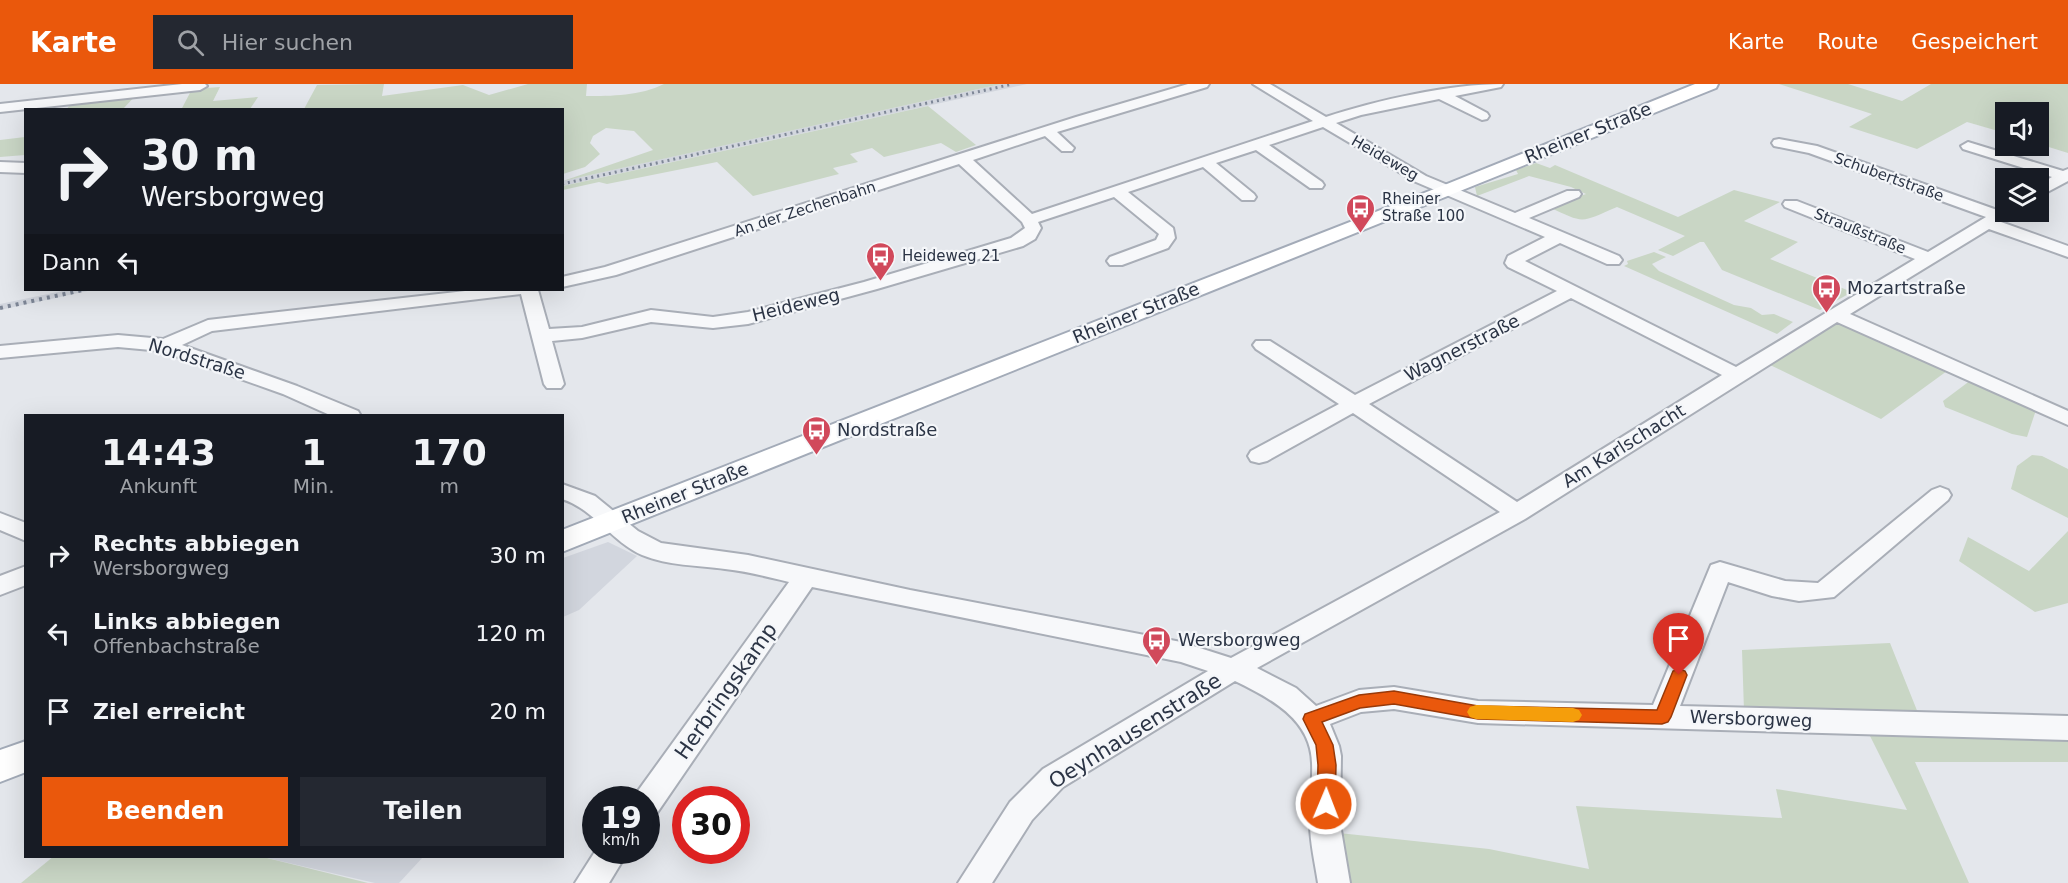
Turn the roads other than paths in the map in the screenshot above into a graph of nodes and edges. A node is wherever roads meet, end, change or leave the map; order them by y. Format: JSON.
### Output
{"nodes":[{"id":1,"x":1202,"y":84,"type":"edge"},
{"id":2,"x":1261,"y":84,"type":"edge"},
{"id":3,"x":1496,"y":84,"type":"edge"},
{"id":4,"x":1710,"y":84,"type":"edge"},
{"id":5,"x":201,"y":86,"type":"dead end"},
{"id":6,"x":148,"y":88,"type":"edge"},
{"id":7,"x":43,"y":90,"type":"dead end"},
{"id":8,"x":1440,"y":94,"type":"junction"},
{"id":9,"x":18,"y":106,"type":"junction"},
{"id":10,"x":0,"y":108,"type":"edge"},
{"id":11,"x":1482,"y":116,"type":"dead end"},
{"id":12,"x":1323,"y":122,"type":"junction"},
{"id":13,"x":1047,"y":131,"type":"junction"},
{"id":14,"x":1779,"y":143,"type":"dead end"},
{"id":15,"x":1257,"y":144,"type":"junction"},
{"id":16,"x":1968,"y":146,"type":"dead end"},
{"id":17,"x":1066,"y":148,"type":"dead end"},
{"id":18,"x":963,"y":159,"type":"junction"},
{"id":19,"x":1204,"y":161,"type":"junction"},
{"id":20,"x":2066,"y":175,"type":"edge"},
{"id":21,"x":1316,"y":185,"type":"dead end"},
{"id":22,"x":2049,"y":186,"type":"edge"},
{"id":23,"x":1449,"y":190,"type":"junction"},
{"id":24,"x":2049,"y":190,"type":"edge"},
{"id":25,"x":1117,"y":191,"type":"junction"},
{"id":26,"x":2068,"y":192,"type":"edge"},
{"id":27,"x":1573,"y":194,"type":"dead end"},
{"id":28,"x":1248,"y":197,"type":"dead end"},
{"id":29,"x":1791,"y":204,"type":"dead end"},
{"id":30,"x":1995,"y":216,"type":"edge"},
{"id":31,"x":1516,"y":218,"type":"junction"},
{"id":32,"x":1995,"y":218,"type":"edge"},
{"id":33,"x":1029,"y":220,"type":"junction"},
{"id":34,"x":2007,"y":222,"type":"edge"},
{"id":35,"x":1559,"y":237,"type":"junction"},
{"id":36,"x":2068,"y":252,"type":"edge"},
{"id":37,"x":1929,"y":259,"type":"junction"},
{"id":38,"x":1613,"y":260,"type":"dead end"},
{"id":39,"x":1116,"y":261,"type":"dead end"},
{"id":40,"x":564,"y":282,"type":"edge"},
{"id":41,"x":365,"y":291,"type":"edge"},
{"id":42,"x":507,"y":291,"type":"edge"},
{"id":43,"x":529,"y":291,"type":"edge"},
{"id":44,"x":1569,"y":292,"type":"junction"},
{"id":45,"x":362,"y":308,"type":"junction"},
{"id":46,"x":1836,"y":315,"type":"junction"},
{"id":47,"x":540,"y":334,"type":"junction"},
{"id":48,"x":165,"y":345,"type":"junction"},
{"id":49,"x":1263,"y":345,"type":"dead end"},
{"id":50,"x":0,"y":352,"type":"edge"},
{"id":51,"x":1736,"y":375,"type":"junction"},
{"id":52,"x":554,"y":384,"type":"dead end"},
{"id":53,"x":1354,"y":404,"type":"junction"},
{"id":54,"x":346,"y":414,"type":"edge"},
{"id":55,"x":2068,"y":419,"type":"edge"},
{"id":56,"x":1259,"y":456,"type":"dead end"},
{"id":57,"x":564,"y":492,"type":"edge"},
{"id":58,"x":1940,"y":495,"type":"dead end"},
{"id":59,"x":1517,"y":513,"type":"junction"},
{"id":60,"x":0,"y":521,"type":"edge"},
{"id":61,"x":614,"y":521,"type":"junction"},
{"id":62,"x":24,"y":532,"type":"edge"},
{"id":63,"x":564,"y":541,"type":"edge"},
{"id":64,"x":24,"y":576,"type":"edge"},
{"id":65,"x":806,"y":578,"type":"junction"},
{"id":66,"x":0,"y":586,"type":"edge"},
{"id":67,"x":1235,"y":668,"type":"junction"},
{"id":68,"x":1662,"y":717,"type":"junction"},
{"id":69,"x":1311,"y":719,"type":"junction"},
{"id":70,"x":2068,"y":728,"type":"edge"},
{"id":71,"x":24,"y":757,"type":"edge"},
{"id":72,"x":0,"y":766,"type":"edge"},
{"id":73,"x":659,"y":786,"type":"edge"},
{"id":74,"x":604,"y":864,"type":"edge"},
{"id":75,"x":591,"y":883,"type":"edge"},
{"id":76,"x":975,"y":883,"type":"edge"},
{"id":77,"x":1334,"y":883,"type":"edge"}],
"edges":[{"from":1,"to":13,"type":"street","name":"An der Zechenbahn"},
{"from":2,"to":12,"type":"street","name":"Heideweg"},
{"from":3,"to":8,"type":"street","name":"Heideweg"},
{"from":4,"to":23,"type":"main road","name":"Rheiner Straße"},
{"from":5,"to":6,"type":"street"},
{"from":6,"to":9,"type":"street"},
{"from":7,"to":9,"type":"street"},
{"from":8,"to":11,"type":"street"},
{"from":8,"to":12,"type":"street","name":"Heideweg"},
{"from":9,"to":10,"type":"street"},
{"from":12,"to":15,"type":"street","name":"Heideweg"},
{"from":12,"to":23,"type":"street","name":"Heideweg"},
{"from":13,"to":17,"type":"street"},
{"from":13,"to":18,"type":"street","name":"An der Zechenbahn"},
{"from":14,"to":30,"type":"street","name":"Schubertstraße"},
{"from":15,"to":19,"type":"street","name":"Heideweg"},
{"from":15,"to":21,"type":"street"},
{"from":16,"to":20,"type":"street"},
{"from":18,"to":33,"type":"street"},
{"from":18,"to":40,"type":"street","name":"An der Zechenbahn"},
{"from":19,"to":25,"type":"street","name":"Heideweg"},
{"from":19,"to":28,"type":"street"},
{"from":20,"to":22,"type":"street"},
{"from":23,"to":31,"type":"street"},
{"from":23,"to":61,"type":"main road","name":"Rheiner Straße"},
{"from":24,"to":26,"type":"street"},
{"from":25,"to":33,"type":"street","name":"Heideweg"},
{"from":25,"to":39,"type":"street"},
{"from":27,"to":31,"type":"street"},
{"from":29,"to":37,"type":"street","name":"Straußstraße"},
{"from":31,"to":35,"type":"street"},
{"from":32,"to":37,"type":"street","name":"Am Karlschacht"},
{"from":33,"to":47,"type":"street","name":"Heideweg"},
{"from":34,"to":36,"type":"street","name":"Schubertstraße"},
{"from":35,"to":38,"type":"street"},
{"from":35,"to":44,"type":"street"},
{"from":37,"to":46,"type":"street","name":"Am Karlschacht"},
{"from":41,"to":45,"type":"street"},
{"from":42,"to":45,"type":"street"},
{"from":43,"to":47,"type":"street"},
{"from":44,"to":51,"type":"street"},
{"from":44,"to":53,"type":"street","name":"Wagnerstraße"},
{"from":45,"to":48,"type":"street"},
{"from":46,"to":51,"type":"street","name":"Am Karlschacht"},
{"from":46,"to":55,"type":"street"},
{"from":47,"to":52,"type":"street"},
{"from":48,"to":50,"type":"street","name":"Nordstraße"},
{"from":48,"to":54,"type":"street","name":"Nordstraße"},
{"from":49,"to":53,"type":"street"},
{"from":51,"to":59,"type":"street","name":"Am Karlschacht"},
{"from":53,"to":56,"type":"street","name":"Wagnerstraße"},
{"from":53,"to":59,"type":"street"},
{"from":57,"to":61,"type":"street"},
{"from":58,"to":68,"type":"street"},
{"from":59,"to":67,"type":"street","name":"Am Karlschacht"},
{"from":60,"to":62,"type":"street"},
{"from":61,"to":63,"type":"main road","name":"Rheiner Straße"},
{"from":61,"to":65,"type":"street"},
{"from":64,"to":66,"type":"street"},
{"from":65,"to":67,"type":"street"},
{"from":65,"to":73,"type":"street","name":"Herbringskamp"},
{"from":67,"to":69,"type":"street"},
{"from":67,"to":76,"type":"street","name":"Oeynhausenstraße"},
{"from":68,"to":69,"type":"street","name":"Wersborgweg"},
{"from":68,"to":70,"type":"street","name":"Wersborgweg"},
{"from":69,"to":77,"type":"street"},
{"from":71,"to":72,"type":"main road"},
{"from":74,"to":75,"type":"street"}]}
